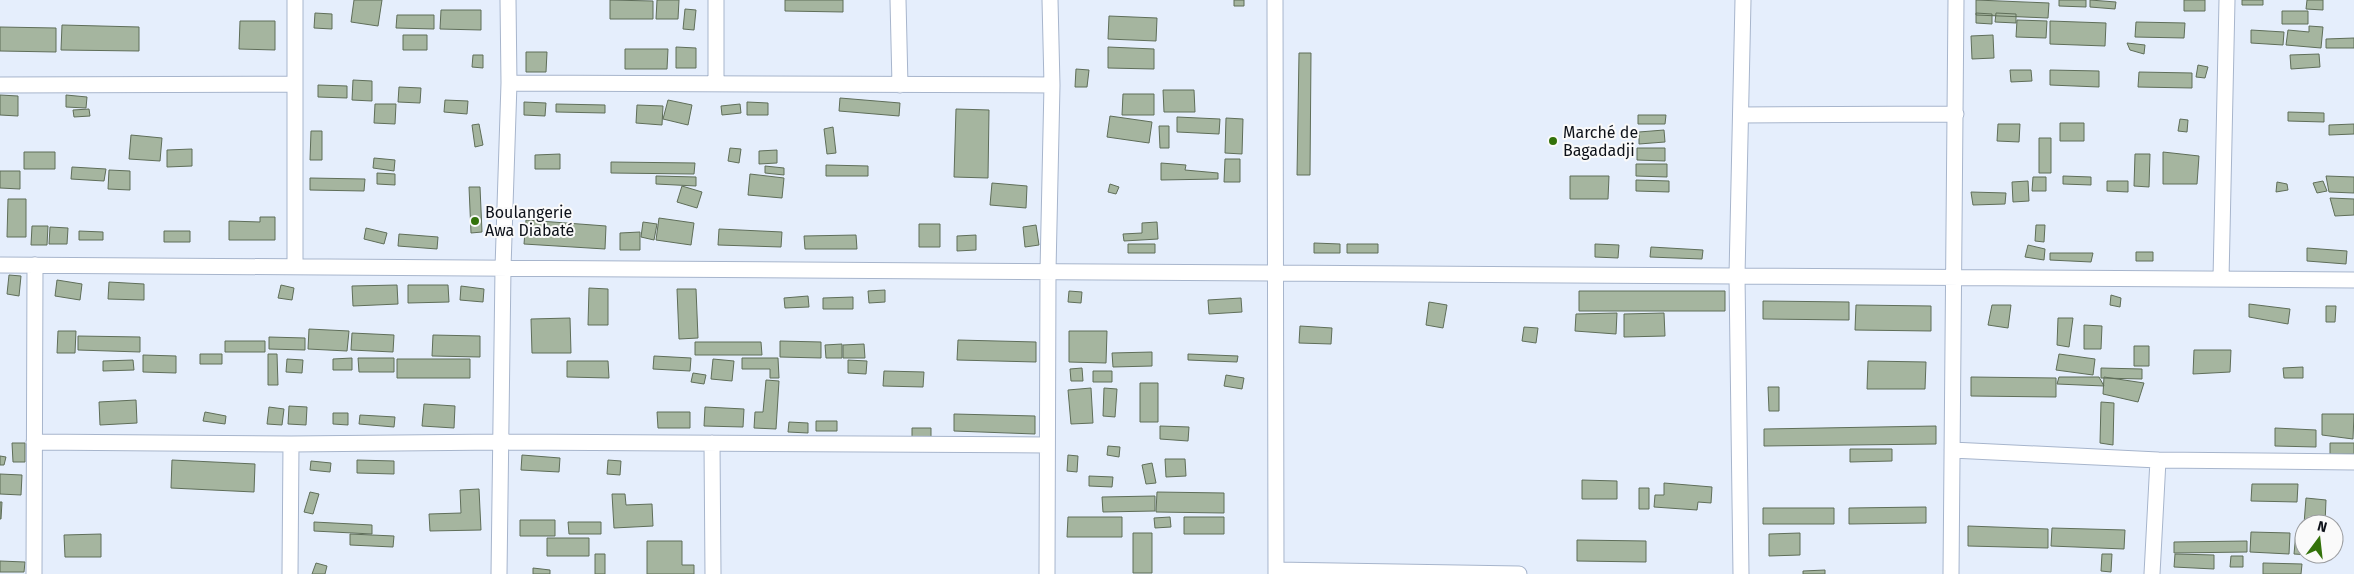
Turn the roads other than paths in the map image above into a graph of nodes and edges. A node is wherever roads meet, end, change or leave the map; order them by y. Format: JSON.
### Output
{"nodes":[{"id":1,"x":295,"y":0,"type":"edge"},
{"id":2,"x":508,"y":0,"type":"edge"},
{"id":3,"x":716,"y":0,"type":"edge"},
{"id":4,"x":898,"y":0,"type":"edge"},
{"id":5,"x":1050,"y":0,"type":"edge"},
{"id":6,"x":1275,"y":0,"type":"edge"},
{"id":7,"x":1742,"y":0,"type":"edge"},
{"id":8,"x":1956,"y":0,"type":"edge"},
{"id":9,"x":2227,"y":0,"type":"edge"},
{"id":10,"x":509,"y":83,"type":"junction"},
{"id":11,"x":0,"y":84,"type":"edge"},
{"id":12,"x":294,"y":84,"type":"junction"},
{"id":13,"x":716,"y":84,"type":"junction"},
{"id":14,"x":900,"y":85,"type":"junction"},
{"id":15,"x":1052,"y":85,"type":"junction"},
{"id":16,"x":1956,"y":114,"type":"junction"},
{"id":17,"x":1741,"y":115,"type":"junction"},
{"id":18,"x":0,"y":265,"type":"edge"},
{"id":19,"x":35,"y":265,"type":"junction"},
{"id":20,"x":295,"y":267,"type":"junction"},
{"id":21,"x":503,"y":268,"type":"junction"},
{"id":22,"x":1048,"y":271,"type":"junction"},
{"id":23,"x":1275,"y":272,"type":"junction"},
{"id":24,"x":1737,"y":276,"type":"junction"},
{"id":25,"x":1952,"y":277,"type":"junction"},
{"id":26,"x":2221,"y":279,"type":"junction"},
{"id":27,"x":2354,"y":280,"type":"edge"},
{"id":28,"x":34,"y":442,"type":"junction"},
{"id":29,"x":501,"y":442,"type":"junction"},
{"id":30,"x":712,"y":443,"type":"junction"},
{"id":31,"x":290,"y":444,"type":"junction"},
{"id":32,"x":1046,"y":445,"type":"junction"},
{"id":33,"x":1952,"y":450,"type":"junction"},
{"id":34,"x":2158,"y":460,"type":"junction"},
{"id":35,"x":2354,"y":462,"type":"edge"},
{"id":36,"x":1276,"y":572,"type":"edge"},
{"id":37,"x":34,"y":574,"type":"edge"},
{"id":38,"x":290,"y":574,"type":"edge"},
{"id":39,"x":499,"y":574,"type":"edge"},
{"id":40,"x":713,"y":574,"type":"edge"},
{"id":41,"x":1047,"y":574,"type":"edge"},
{"id":42,"x":1519,"y":574,"type":"edge"},
{"id":43,"x":1741,"y":574,"type":"edge"},
{"id":44,"x":1951,"y":574,"type":"edge"},
{"id":45,"x":2152,"y":574,"type":"edge"}],
"edges":[{"from":1,"to":12,"type":"street"},
{"from":2,"to":10,"type":"street"},
{"from":3,"to":13,"type":"street"},
{"from":4,"to":14,"type":"street"},
{"from":5,"to":15,"type":"street"},
{"from":6,"to":23,"type":"street"},
{"from":7,"to":17,"type":"street"},
{"from":8,"to":16,"type":"street"},
{"from":9,"to":26,"type":"street"},
{"from":10,"to":13,"type":"street"},
{"from":10,"to":21,"type":"street"},
{"from":11,"to":12,"type":"street"},
{"from":12,"to":20,"type":"street"},
{"from":13,"to":14,"type":"street"},
{"from":14,"to":15,"type":"street"},
{"from":15,"to":22,"type":"street"},
{"from":16,"to":17,"type":"street"},
{"from":16,"to":25,"type":"street"},
{"from":17,"to":24,"type":"street"},
{"from":18,"to":19,"type":"street"},
{"from":19,"to":20,"type":"street"},
{"from":19,"to":28,"type":"street"},
{"from":20,"to":21,"type":"street"},
{"from":21,"to":22,"type":"street"},
{"from":21,"to":29,"type":"street"},
{"from":22,"to":23,"type":"street"},
{"from":22,"to":32,"type":"street"},
{"from":23,"to":24,"type":"street"},
{"from":23,"to":36,"type":"street"},
{"from":24,"to":25,"type":"street"},
{"from":24,"to":43,"type":"street"},
{"from":25,"to":26,"type":"street"},
{"from":25,"to":33,"type":"street"},
{"from":26,"to":27,"type":"street"},
{"from":28,"to":31,"type":"street"},
{"from":28,"to":37,"type":"street"},
{"from":29,"to":30,"type":"street"},
{"from":29,"to":31,"type":"street"},
{"from":29,"to":39,"type":"street"},
{"from":30,"to":32,"type":"street"},
{"from":30,"to":40,"type":"street"},
{"from":31,"to":38,"type":"street"},
{"from":32,"to":41,"type":"street"},
{"from":33,"to":34,"type":"street"},
{"from":33,"to":44,"type":"street"},
{"from":34,"to":35,"type":"street"},
{"from":34,"to":45,"type":"street"},
{"from":36,"to":42,"type":"street"}]}
